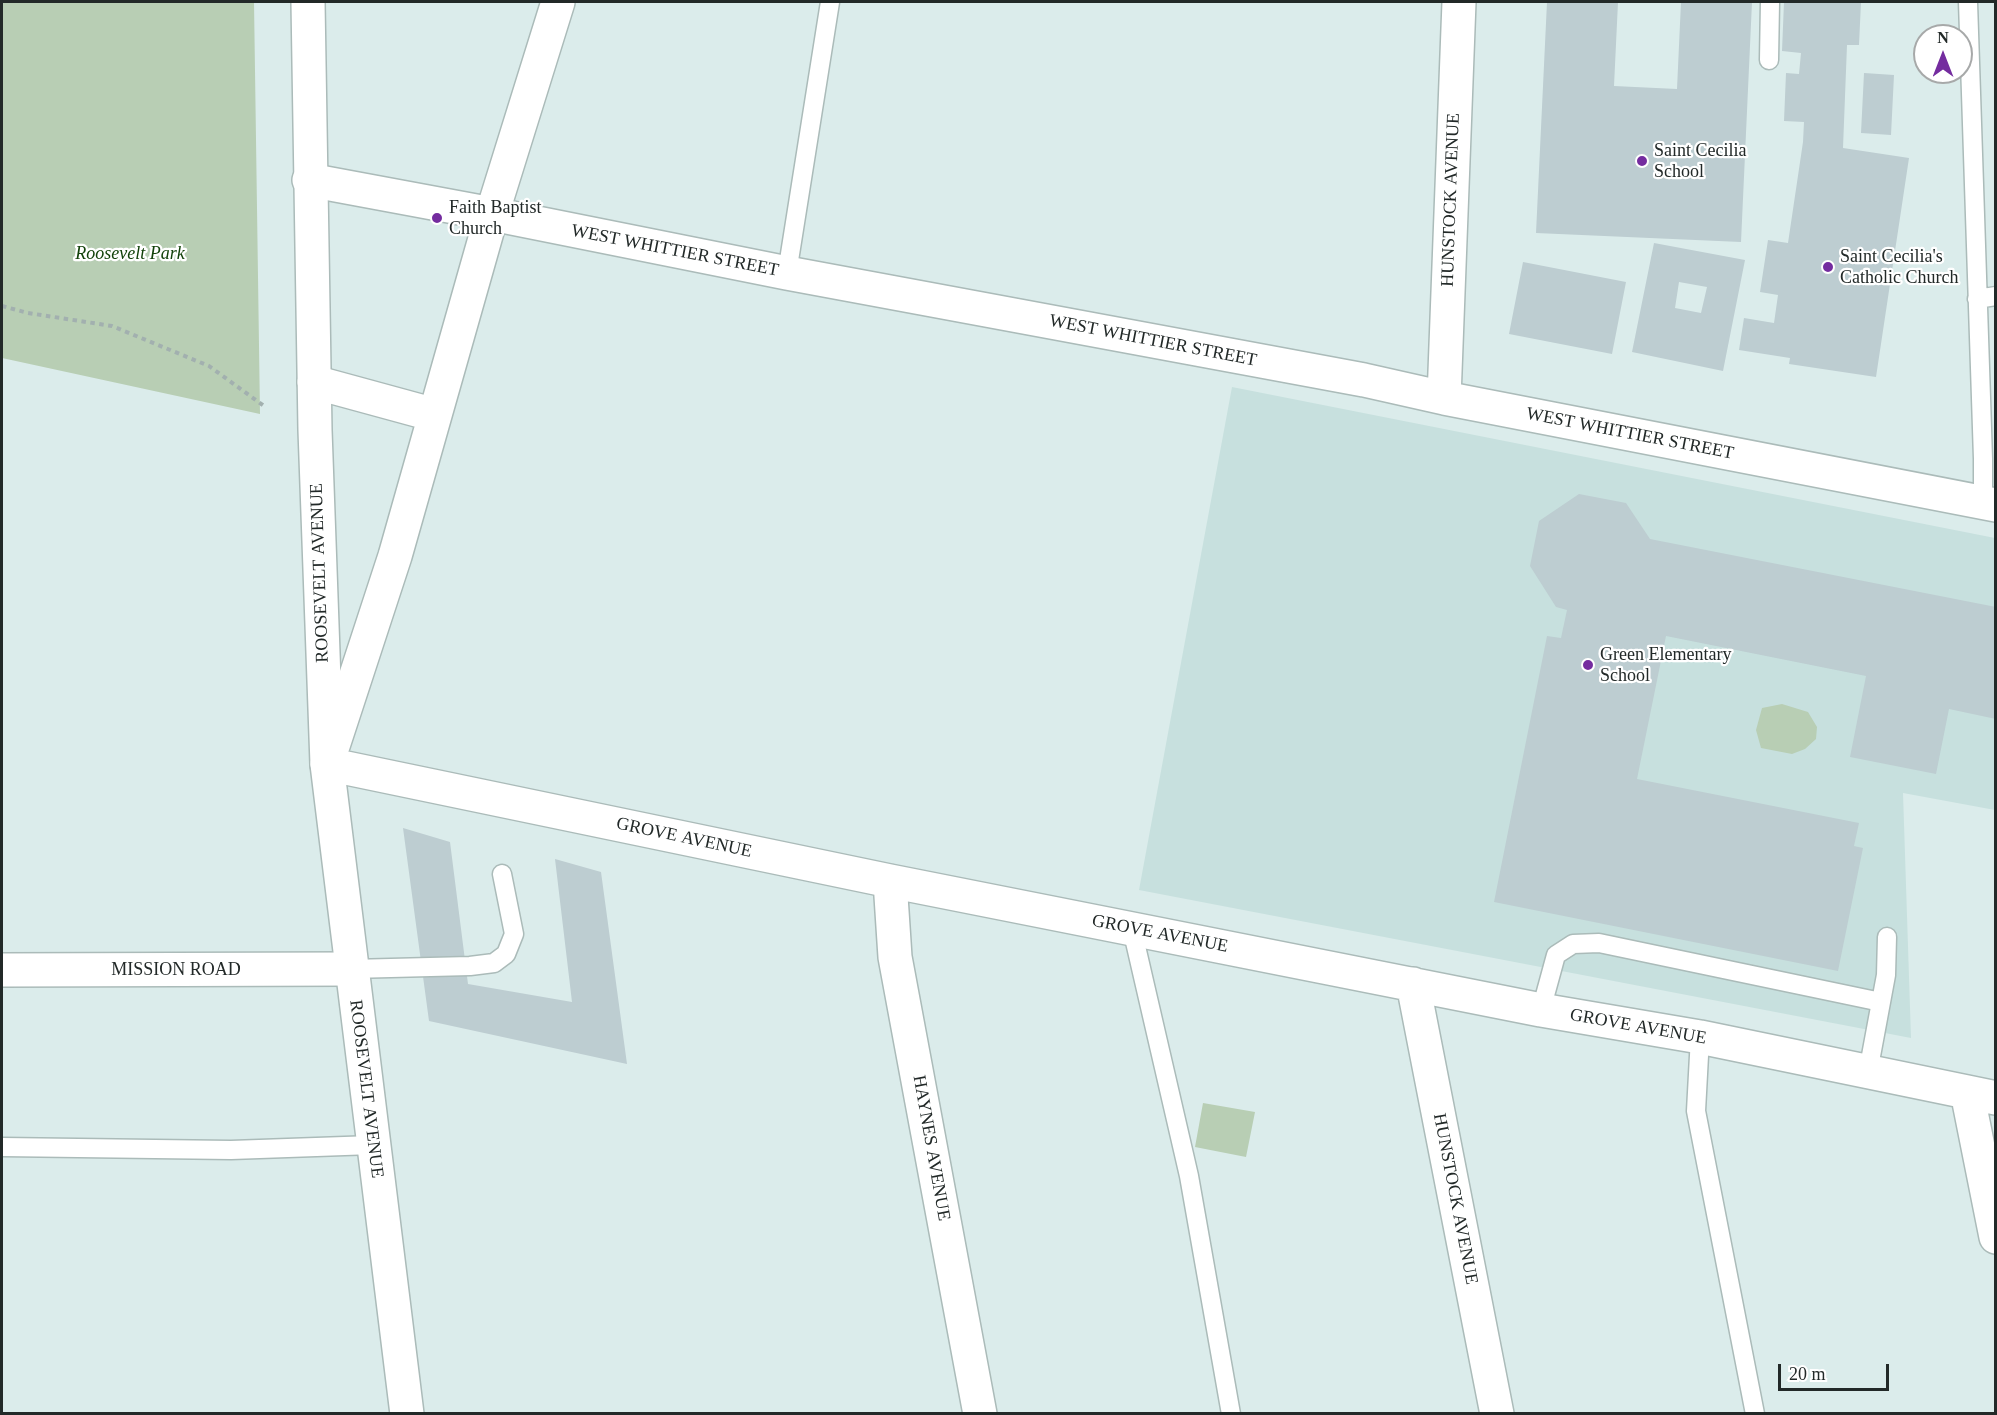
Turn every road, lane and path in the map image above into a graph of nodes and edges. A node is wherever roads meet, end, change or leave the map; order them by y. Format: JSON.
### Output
{"nodes":[{"id":1,"x":308,"y":2,"type":"edge"},
{"id":2,"x":558,"y":2,"type":"edge"},
{"id":3,"x":830,"y":2,"type":"edge"},
{"id":4,"x":1458,"y":2,"type":"edge"},
{"id":5,"x":1770,"y":2,"type":"edge"},
{"id":6,"x":1968,"y":2,"type":"edge"},
{"id":7,"x":1769,"y":60,"type":"dead end"},
{"id":8,"x":309,"y":180,"type":"junction"},
{"id":9,"x":492,"y":214,"type":"junction"},
{"id":10,"x":787,"y":273,"type":"junction"},
{"id":11,"x":1995,"y":296,"type":"edge"},
{"id":12,"x":1977,"y":299,"type":"junction"},
{"id":13,"x":2,"y":306,"type":"edge"},
{"id":14,"x":314,"y":382,"type":"junction"},
{"id":15,"x":1443,"y":398,"type":"junction"},
{"id":16,"x":264,"y":406,"type":"dead end"},
{"id":17,"x":435,"y":415,"type":"junction"},
{"id":18,"x":1989,"y":504,"type":"edge"},
{"id":19,"x":327,"y":764,"type":"junction"},
{"id":20,"x":502,"y":874,"type":"dead end"},
{"id":21,"x":890,"y":881,"type":"junction"},
{"id":22,"x":1132,"y":929,"type":"junction"},
{"id":23,"x":1887,"y":937,"type":"dead end"},
{"id":24,"x":351,"y":969,"type":"junction"},
{"id":25,"x":2,"y":970,"type":"edge"},
{"id":26,"x":1413,"y":984,"type":"junction"},
{"id":27,"x":1881,"y":1002,"type":"junction"},
{"id":28,"x":1541,"y":1010,"type":"junction"},
{"id":29,"x":1700,"y":1037,"type":"junction"},
{"id":30,"x":1868,"y":1072,"type":"junction"},
{"id":31,"x":1981,"y":1095,"type":"edge"},
{"id":32,"x":374,"y":1145,"type":"junction"},
{"id":33,"x":2,"y":1147,"type":"edge"},
{"id":34,"x":1995,"y":1237,"type":"edge"},
{"id":35,"x":407,"y":1413,"type":"edge"},
{"id":36,"x":980,"y":1413,"type":"edge"},
{"id":37,"x":1231,"y":1413,"type":"edge"},
{"id":38,"x":1497,"y":1413,"type":"edge"},
{"id":39,"x":1755,"y":1413,"type":"edge"}],
"edges":[{"from":1,"to":8,"type":"street","name":"ROOSEVELT AVENUE"},
{"from":2,"to":9,"type":"street","name":"ROOSEVELT AVENUE"},
{"from":3,"to":10,"type":"lane"},
{"from":4,"to":15,"type":"street","name":"HUNSTOCK AVENUE"},
{"from":5,"to":7,"type":"lane"},
{"from":6,"to":12,"type":"lane"},
{"from":8,"to":9,"type":"street","name":"WEST WHITTIER STREET"},
{"from":8,"to":14,"type":"street","name":"ROOSEVELT AVENUE"},
{"from":9,"to":10,"type":"street","name":"WEST WHITTIER STREET"},
{"from":9,"to":17,"type":"street","name":"ROOSEVELT AVENUE"},
{"from":10,"to":15,"type":"street","name":"WEST WHITTIER STREET"},
{"from":11,"to":12,"type":"lane"},
{"from":12,"to":18,"type":"lane"},
{"from":13,"to":16,"type":"path"},
{"from":14,"to":17,"type":"street"},
{"from":14,"to":19,"type":"street","name":"ROOSEVELT AVENUE"},
{"from":15,"to":18,"type":"street","name":"WEST WHITTIER STREET"},
{"from":17,"to":19,"type":"street","name":"ROOSEVELT AVENUE"},
{"from":19,"to":21,"type":"street","name":"GROVE AVENUE"},
{"from":19,"to":24,"type":"street","name":"ROOSEVELT AVENUE"},
{"from":20,"to":24,"type":"lane"},
{"from":21,"to":22,"type":"street","name":"GROVE AVENUE"},
{"from":21,"to":36,"type":"street","name":"HAYNES AVENUE"},
{"from":22,"to":26,"type":"street","name":"GROVE AVENUE"},
{"from":22,"to":37,"type":"lane"},
{"from":23,"to":27,"type":"lane"},
{"from":24,"to":25,"type":"street","name":"MISSION ROAD"},
{"from":24,"to":32,"type":"street","name":"ROOSEVELT AVENUE"},
{"from":26,"to":28,"type":"street","name":"GROVE AVENUE"},
{"from":26,"to":38,"type":"street","name":"HUNSTOCK AVENUE"},
{"from":27,"to":28,"type":"lane"},
{"from":27,"to":30,"type":"lane"},
{"from":28,"to":29,"type":"street","name":"GROVE AVENUE"},
{"from":29,"to":30,"type":"street","name":"GROVE AVENUE"},
{"from":29,"to":39,"type":"lane"},
{"from":30,"to":31,"type":"street","name":"GROVE AVENUE"},
{"from":31,"to":34,"type":"street"},
{"from":32,"to":33,"type":"lane"},
{"from":32,"to":35,"type":"street","name":"ROOSEVELT AVENUE"}]}
